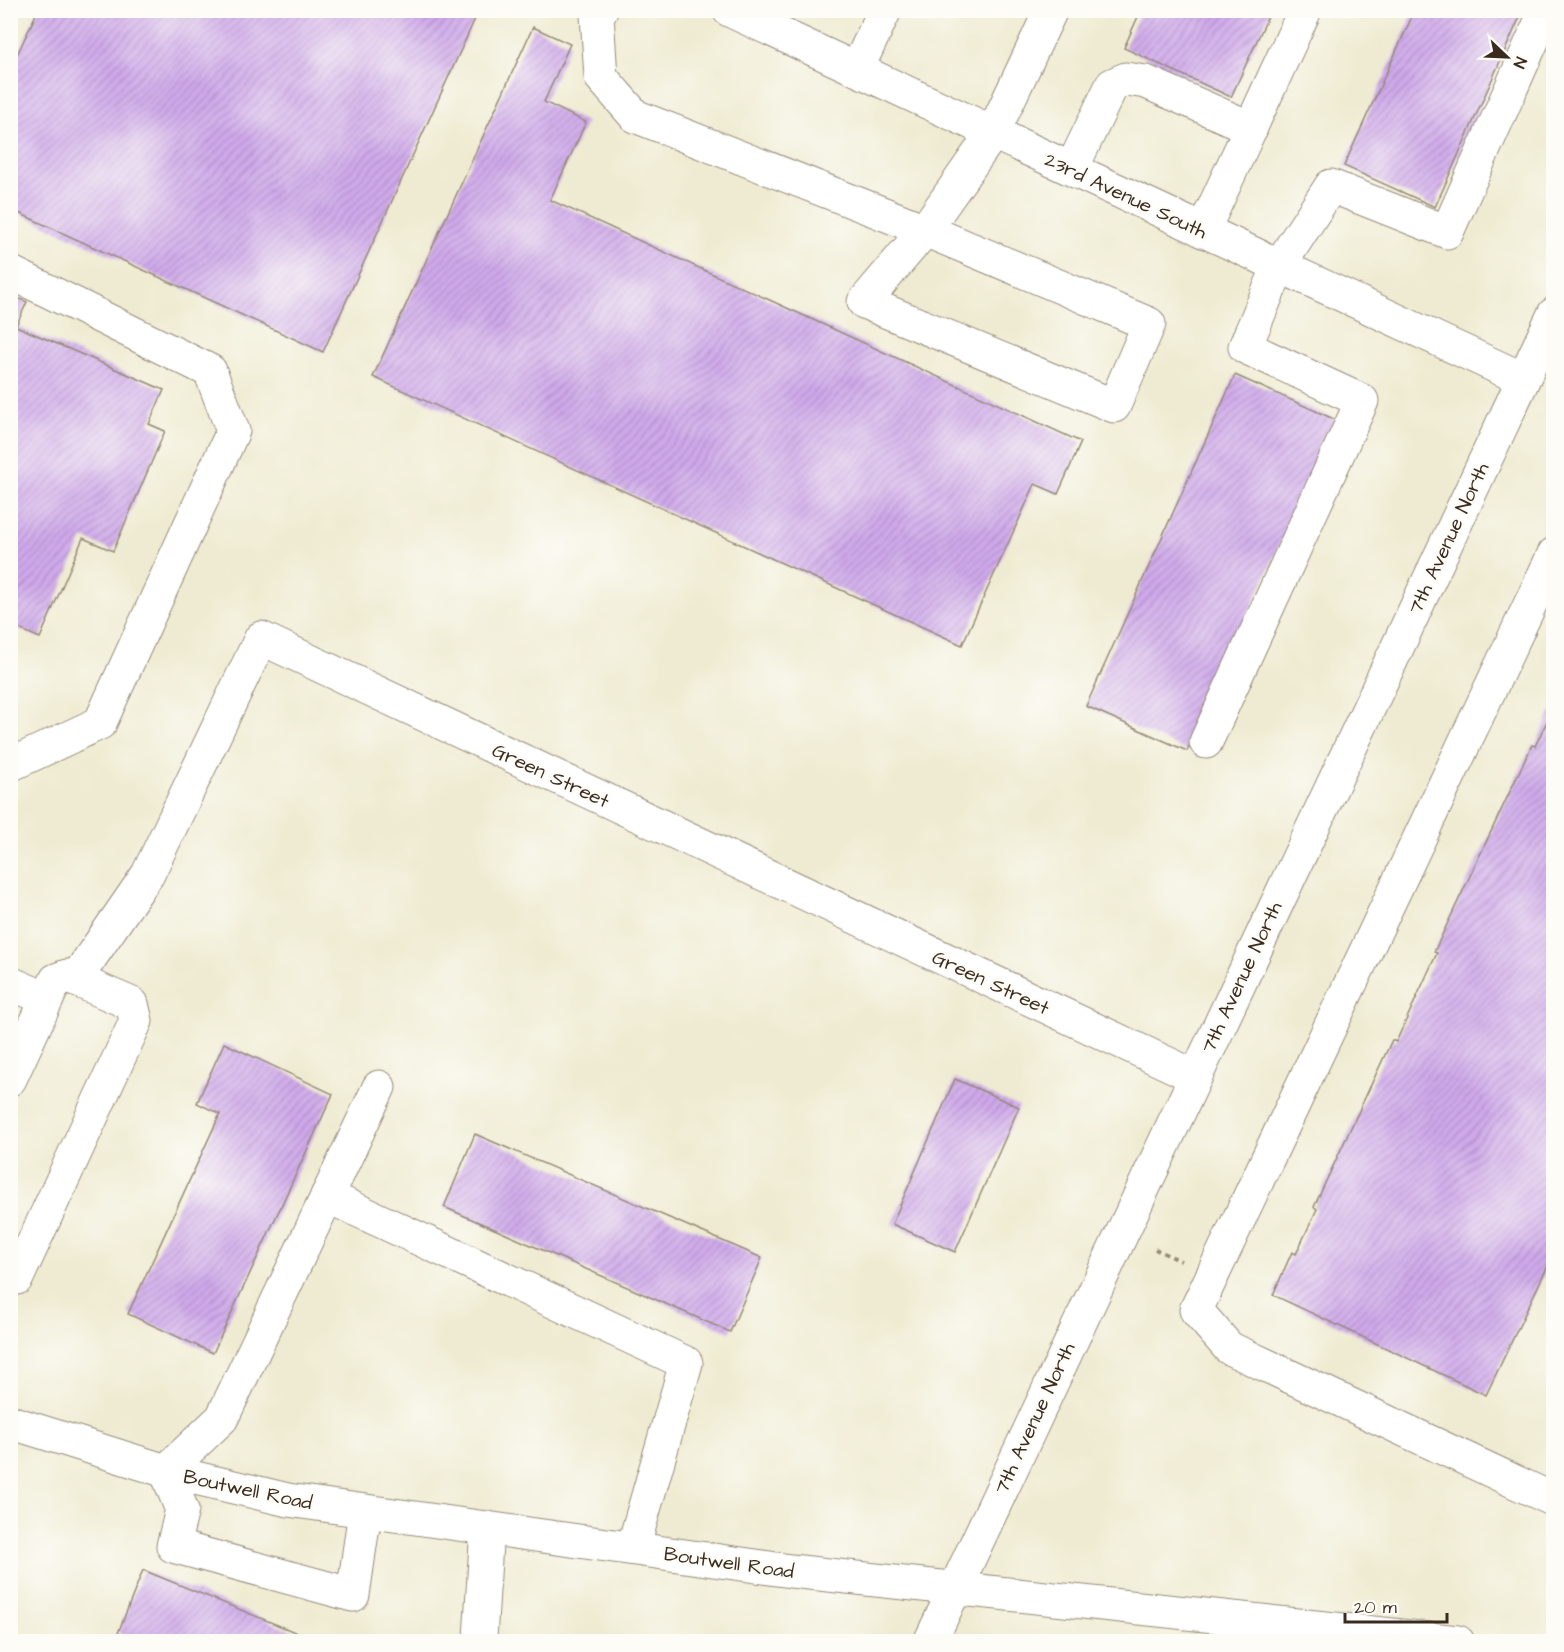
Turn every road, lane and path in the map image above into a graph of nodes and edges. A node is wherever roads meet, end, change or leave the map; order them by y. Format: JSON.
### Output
{"nodes":[{"id":1,"x":601,"y":10,"type":"edge"},
{"id":2,"x":729,"y":10,"type":"edge"},
{"id":3,"x":885,"y":10,"type":"edge"},
{"id":4,"x":1051,"y":10,"type":"edge"},
{"id":5,"x":1305,"y":10,"type":"edge"},
{"id":6,"x":1546,"y":10,"type":"edge"},
{"id":7,"x":857,"y":69,"type":"junction"},
{"id":8,"x":1251,"y":128,"type":"junction"},
{"id":9,"x":993,"y":133,"type":"junction"},
{"id":10,"x":1072,"y":168,"type":"junction"},
{"id":11,"x":925,"y":230,"type":"junction"},
{"id":12,"x":1203,"y":231,"type":"junction"},
{"id":13,"x":1279,"y":266,"type":"junction"},
{"id":14,"x":10,"y":272,"type":"edge"},
{"id":15,"x":1554,"y":314,"type":"edge"},
{"id":16,"x":1523,"y":379,"type":"junction"},
{"id":17,"x":1554,"y":554,"type":"edge"},
{"id":18,"x":1206,"y":742,"type":"dead end"},
{"id":19,"x":10,"y":765,"type":"edge"},
{"id":20,"x":75,"y":980,"type":"junction"},
{"id":21,"x":10,"y":982,"type":"edge"},
{"id":22,"x":47,"y":999,"type":"junction"},
{"id":23,"x":1194,"y":1076,"type":"junction"},
{"id":24,"x":10,"y":1079,"type":"edge"},
{"id":25,"x":379,"y":1087,"type":"dead end"},
{"id":26,"x":327,"y":1196,"type":"junction"},
{"id":27,"x":1155,"y":1249,"type":"dead end"},
{"id":28,"x":1189,"y":1265,"type":"dead end"},
{"id":29,"x":17,"y":1278,"type":"dead end"},
{"id":30,"x":10,"y":1422,"type":"edge"},
{"id":31,"x":166,"y":1471,"type":"junction"},
{"id":32,"x":1554,"y":1500,"type":"edge"},
{"id":33,"x":365,"y":1511,"type":"junction"},
{"id":34,"x":487,"y":1528,"type":"junction"},
{"id":35,"x":633,"y":1548,"type":"junction"},
{"id":36,"x":954,"y":1588,"type":"junction"},
{"id":37,"x":489,"y":1640,"type":"edge"},
{"id":38,"x":930,"y":1641,"type":"edge"},
{"id":39,"x":1458,"y":1641,"type":"edge"}],
"edges":[{"from":1,"to":11,"type":"street"},
{"from":2,"to":7,"type":"street","name":"23rd Avenue South"},
{"from":3,"to":7,"type":"street"},
{"from":4,"to":9,"type":"street"},
{"from":5,"to":8,"type":"street"},
{"from":6,"to":13,"type":"street"},
{"from":7,"to":9,"type":"street","name":"23rd Avenue South"},
{"from":8,"to":10,"type":"street"},
{"from":8,"to":12,"type":"street"},
{"from":9,"to":10,"type":"street","name":"23rd Avenue South"},
{"from":9,"to":11,"type":"street"},
{"from":10,"to":12,"type":"street","name":"23rd Avenue South"},
{"from":11,"to":11,"type":"street"},
{"from":12,"to":13,"type":"street","name":"23rd Avenue South"},
{"from":13,"to":16,"type":"street","name":"23rd Avenue South"},
{"from":13,"to":18,"type":"street"},
{"from":14,"to":19,"type":"street"},
{"from":15,"to":16,"type":"street","name":"7th Avenue North"},
{"from":16,"to":23,"type":"street","name":"7th Avenue North"},
{"from":17,"to":32,"type":"street"},
{"from":20,"to":22,"type":"street"},
{"from":20,"to":23,"type":"street","name":"Green Street"},
{"from":20,"to":29,"type":"street"},
{"from":21,"to":22,"type":"street"},
{"from":22,"to":24,"type":"street"},
{"from":23,"to":36,"type":"street","name":"7th Avenue North"},
{"from":25,"to":26,"type":"street"},
{"from":26,"to":31,"type":"street"},
{"from":26,"to":35,"type":"street"},
{"from":27,"to":28,"type":"path"},
{"from":30,"to":31,"type":"street","name":"Boutwell Road"},
{"from":31,"to":33,"type":"street","name":"Boutwell Road"},
{"from":31,"to":33,"type":"street"},
{"from":33,"to":34,"type":"street","name":"Boutwell Road"},
{"from":34,"to":35,"type":"street","name":"Boutwell Road"},
{"from":34,"to":37,"type":"street"},
{"from":35,"to":36,"type":"street","name":"Boutwell Road"},
{"from":36,"to":38,"type":"street","name":"7th Avenue North"},
{"from":36,"to":39,"type":"street","name":"Boutwell Road"}]}
